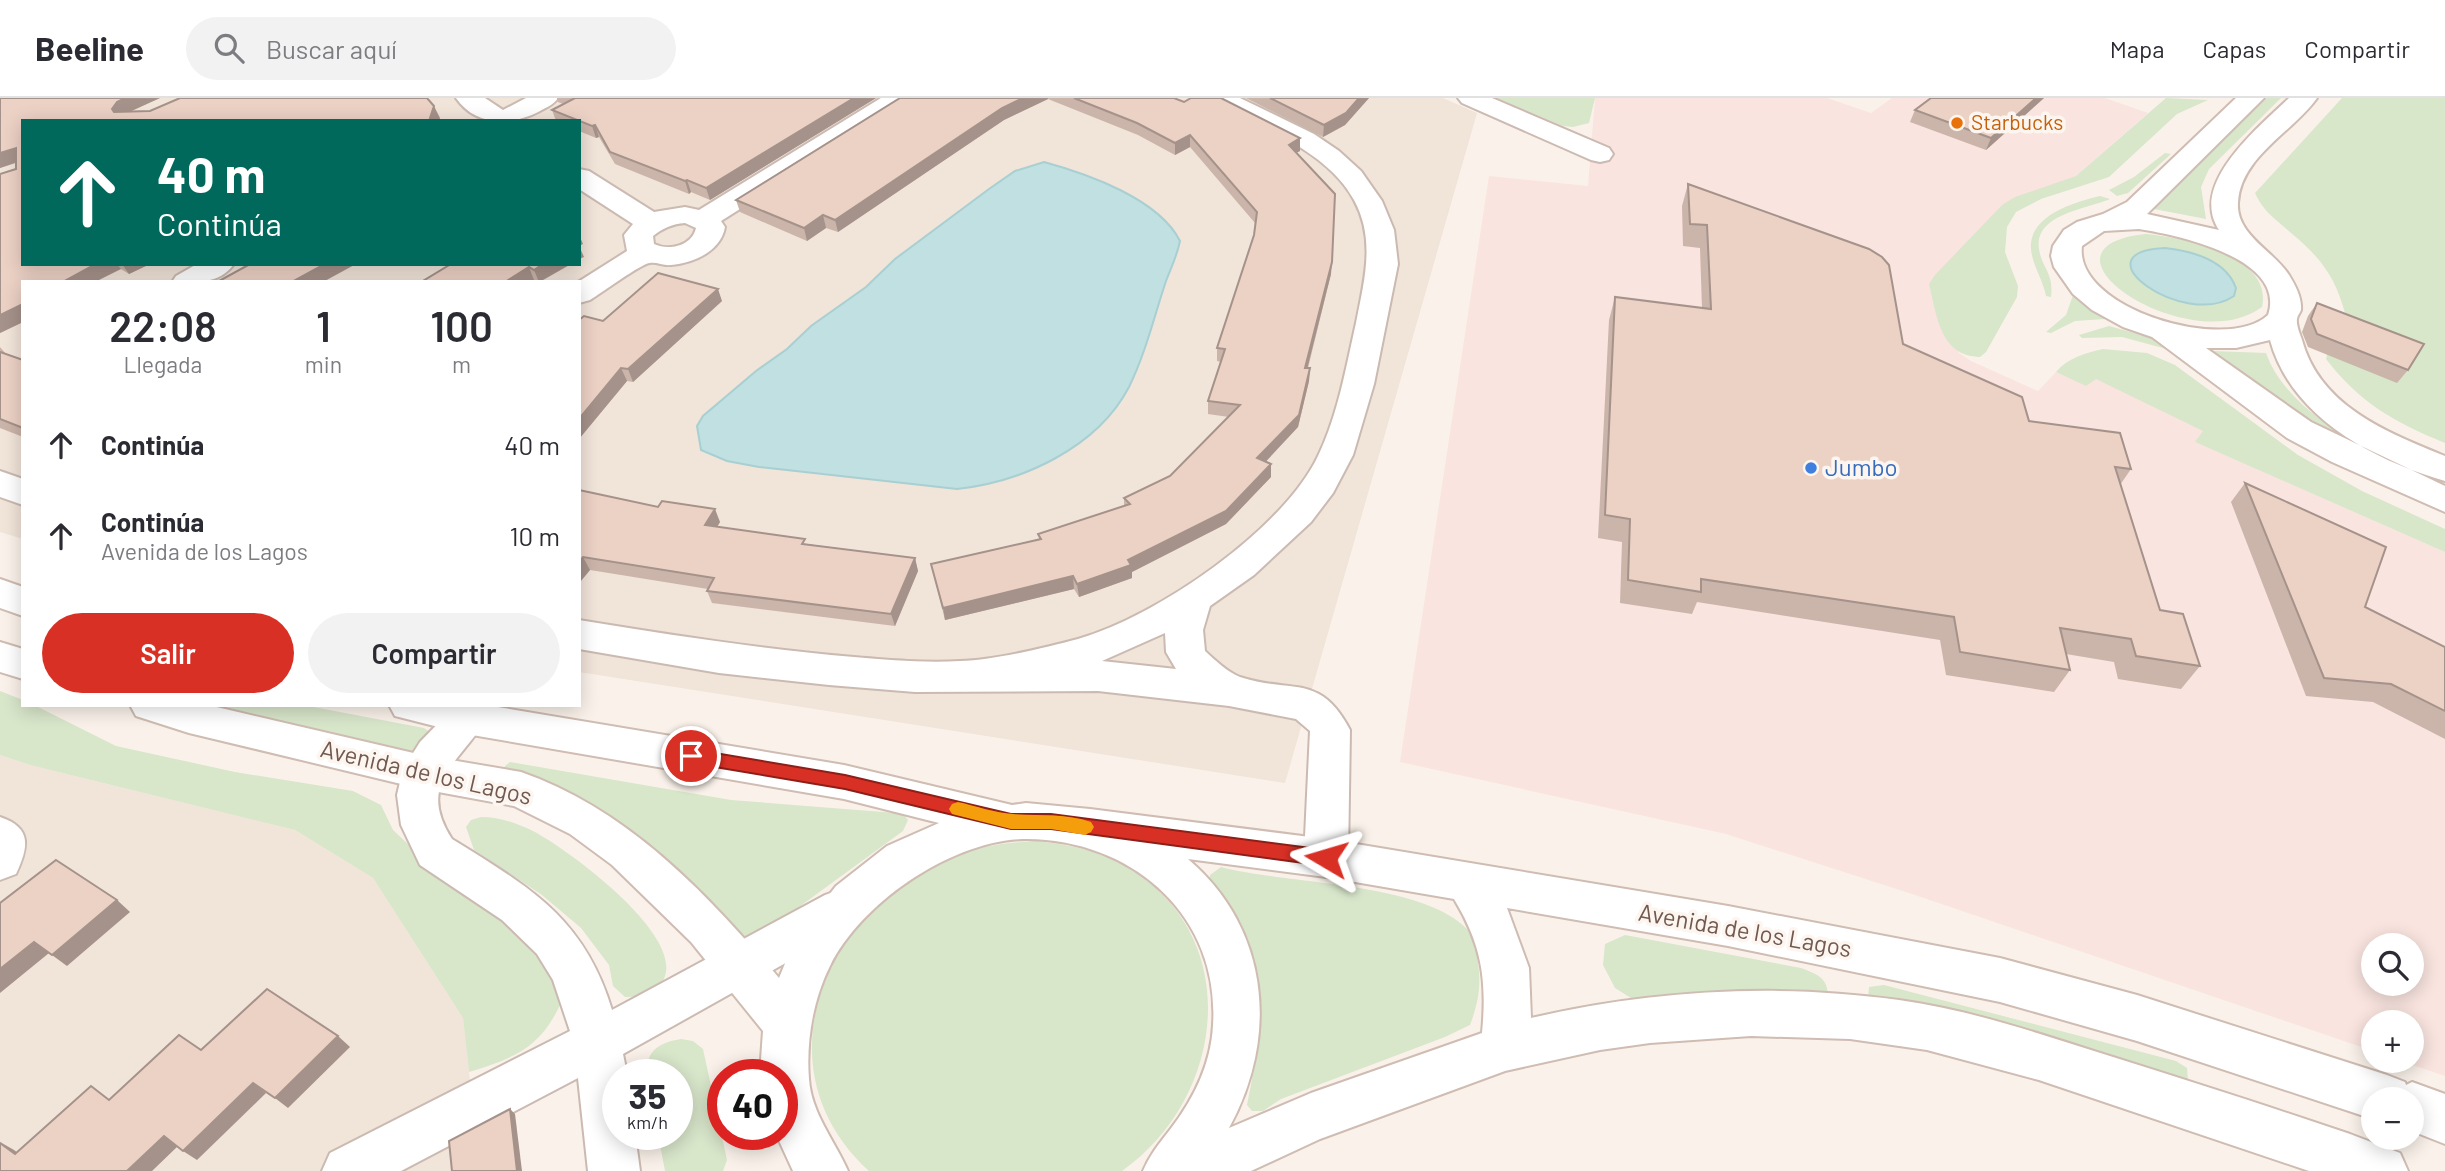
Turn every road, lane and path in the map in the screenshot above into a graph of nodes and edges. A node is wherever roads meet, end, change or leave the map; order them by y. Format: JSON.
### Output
{"nodes":[{"id":1,"x":469,"y":98,"type":"edge"},
{"id":2,"x":545,"y":98,"type":"edge"},
{"id":3,"x":899,"y":98,"type":"edge"},
{"id":4,"x":1219,"y":98,"type":"edge"},
{"id":5,"x":1471,"y":98,"type":"edge"},
{"id":6,"x":2251,"y":98,"type":"edge"},
{"id":7,"x":2304,"y":98,"type":"edge"},
{"id":8,"x":498,"y":119,"type":"edge"},
{"id":9,"x":505,"y":119,"type":"edge"},
{"id":10,"x":1600,"y":154,"type":"dead end"},
{"id":11,"x":581,"y":178,"type":"edge"},
{"id":12,"x":704,"y":219,"type":"junction"},
{"id":13,"x":2110,"y":222,"type":"junction"},
{"id":14,"x":651,"y":223,"type":"junction"},
{"id":15,"x":645,"y":252,"type":"junction"},
{"id":16,"x":2262,"y":265,"type":"junction"},
{"id":17,"x":215,"y":266,"type":"edge"},
{"id":18,"x":191,"y":280,"type":"edge"},
{"id":19,"x":581,"y":293,"type":"edge"},
{"id":20,"x":2281,"y":320,"type":"junction"},
{"id":21,"x":2161,"y":330,"type":"junction"},
{"id":22,"x":2445,"y":469,"type":"edge"},
{"id":23,"x":0,"y":483,"type":"edge"},
{"id":24,"x":21,"y":492,"type":"edge"},
{"id":25,"x":2445,"y":499,"type":"edge"},
{"id":26,"x":0,"y":593,"type":"edge"},
{"id":27,"x":1195,"y":597,"type":"junction"},
{"id":28,"x":21,"y":600,"type":"edge"},
{"id":29,"x":581,"y":635,"type":"edge"},
{"id":30,"x":0,"y":657,"type":"edge"},
{"id":31,"x":21,"y":663,"type":"edge"},
{"id":32,"x":967,"y":676,"type":"junction"},
{"id":33,"x":1229,"y":690,"type":"junction"},
{"id":34,"x":156,"y":707,"type":"edge"},
{"id":35,"x":418,"y":707,"type":"edge"},
{"id":36,"x":466,"y":718,"type":"junction"},
{"id":37,"x":422,"y":772,"type":"junction"},
{"id":38,"x":1011,"y":822,"type":"junction"},
{"id":39,"x":1089,"y":828,"type":"junction"},
{"id":40,"x":0,"y":835,"type":"edge"},
{"id":41,"x":1326,"y":858,"type":"junction"},
{"id":42,"x":0,"y":861,"type":"edge"},
{"id":43,"x":1469,"y":884,"type":"junction"},
{"id":44,"x":841,"y":909,"type":"junction"},
{"id":45,"x":739,"y":966,"type":"junction"},
{"id":46,"x":786,"y":1022,"type":"junction"},
{"id":47,"x":598,"y":1042,"type":"junction"},
{"id":48,"x":1505,"y":1048,"type":"junction"},
{"id":49,"x":2361,"y":1091,"type":"edge"},
{"id":50,"x":2424,"y":1111,"type":"edge"},
{"id":51,"x":2445,"y":1119,"type":"edge"},
{"id":52,"x":805,"y":1159,"type":"edge"},
{"id":53,"x":348,"y":1171,"type":"edge"},
{"id":54,"x":614,"y":1171,"type":"edge"},
{"id":55,"x":1169,"y":1171,"type":"edge"},
{"id":56,"x":1192,"y":1171,"type":"edge"},
{"id":57,"x":2382,"y":1171,"type":"edge"}],
"edges":[{"from":1,"to":8,"type":"street"},
{"from":2,"to":9,"type":"street"},
{"from":3,"to":12,"type":"street"},
{"from":4,"to":27,"type":"street"},
{"from":5,"to":10,"type":"street"},
{"from":6,"to":13,"type":"street"},
{"from":7,"to":16,"type":"street"},
{"from":11,"to":14,"type":"street"},
{"from":12,"to":14,"type":"street"},
{"from":12,"to":15,"type":"street"},
{"from":13,"to":16,"type":"street"},
{"from":13,"to":21,"type":"street"},
{"from":14,"to":15,"type":"street"},
{"from":15,"to":19,"type":"street"},
{"from":16,"to":20,"type":"street"},
{"from":17,"to":18,"type":"street"},
{"from":20,"to":21,"type":"street"},
{"from":20,"to":22,"type":"street"},
{"from":21,"to":25,"type":"street"},
{"from":23,"to":24,"type":"street"},
{"from":26,"to":28,"type":"street"},
{"from":27,"to":32,"type":"street"},
{"from":27,"to":33,"type":"street"},
{"from":29,"to":32,"type":"street"},
{"from":30,"to":31,"type":"street"},
{"from":32,"to":33,"type":"street"},
{"from":33,"to":41,"type":"street"},
{"from":34,"to":37,"type":"street","name":"Avenida de los Lagos"},
{"from":35,"to":36,"type":"street"},
{"from":36,"to":37,"type":"street"},
{"from":36,"to":38,"type":"street"},
{"from":37,"to":45,"type":"street","name":"Avenida de los Lagos"},
{"from":37,"to":47,"type":"street"},
{"from":38,"to":39,"type":"street"},
{"from":38,"to":44,"type":"street"},
{"from":39,"to":41,"type":"street","name":"Avenida de los Lagos"},
{"from":39,"to":55,"type":"street"},
{"from":40,"to":42,"type":"street"},
{"from":41,"to":43,"type":"street","name":"Avenida de los Lagos"},
{"from":43,"to":48,"type":"street"},
{"from":43,"to":49,"type":"street","name":"Avenida de los Lagos"},
{"from":44,"to":45,"type":"street"},
{"from":44,"to":46,"type":"street"},
{"from":45,"to":46,"type":"street","name":"Avenida de los Lagos"},
{"from":45,"to":47,"type":"street"},
{"from":46,"to":52,"type":"street"},
{"from":47,"to":53,"type":"street"},
{"from":47,"to":54,"type":"street"},
{"from":48,"to":56,"type":"street"},
{"from":48,"to":57,"type":"street"},
{"from":50,"to":51,"type":"street"}]}
